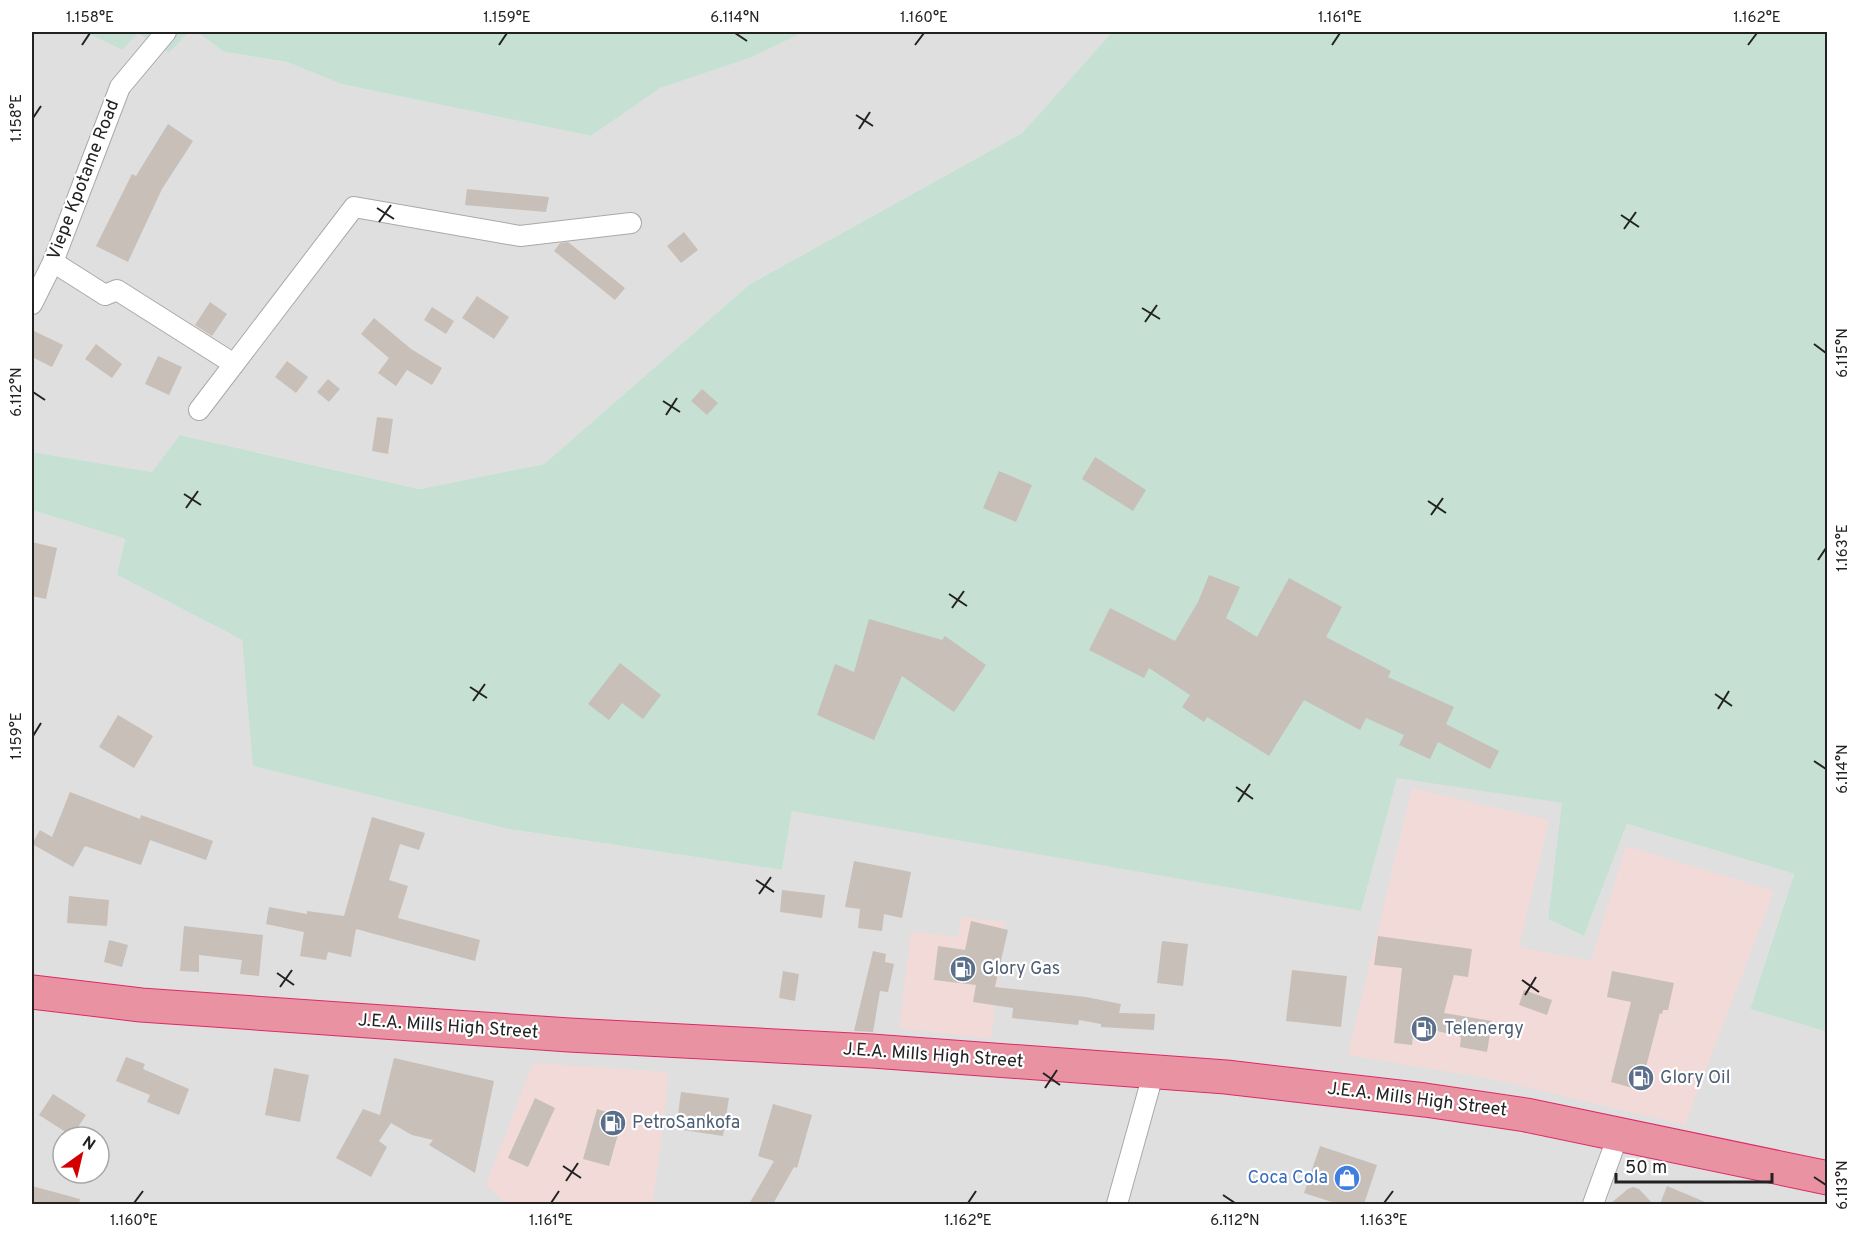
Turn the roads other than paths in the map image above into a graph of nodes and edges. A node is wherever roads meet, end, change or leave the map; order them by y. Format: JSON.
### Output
{"nodes":[{"id":1,"x":166,"y":32,"type":"edge"},
{"id":2,"x":631,"y":222,"type":"dead end"},
{"id":3,"x":53,"y":262,"type":"junction"},
{"id":4,"x":32,"y":304,"type":"edge"},
{"id":5,"x":234,"y":364,"type":"junction"},
{"id":6,"x":199,"y":410,"type":"dead end"},
{"id":7,"x":32,"y":992,"type":"edge"},
{"id":8,"x":1154,"y":1071,"type":"junction"},
{"id":9,"x":1618,"y":1134,"type":"junction"},
{"id":10,"x":1827,"y":1178,"type":"edge"},
{"id":11,"x":1117,"y":1204,"type":"edge"},
{"id":12,"x":1593,"y":1204,"type":"edge"}],
"edges":[{"from":1,"to":3,"type":"street","name":"Viepe Kpotame Road"},
{"from":2,"to":5,"type":"street"},
{"from":3,"to":4,"type":"street","name":"Viepe Kpotame Road"},
{"from":3,"to":5,"type":"street"},
{"from":5,"to":6,"type":"street"},
{"from":7,"to":8,"type":"highway","name":"J.E.A. Mills High Street"},
{"from":8,"to":9,"type":"highway","name":"J.E.A. Mills High Street"},
{"from":8,"to":11,"type":"street"},
{"from":9,"to":10,"type":"highway","name":"J.E.A. Mills High Street"},
{"from":9,"to":12,"type":"street"}]}
